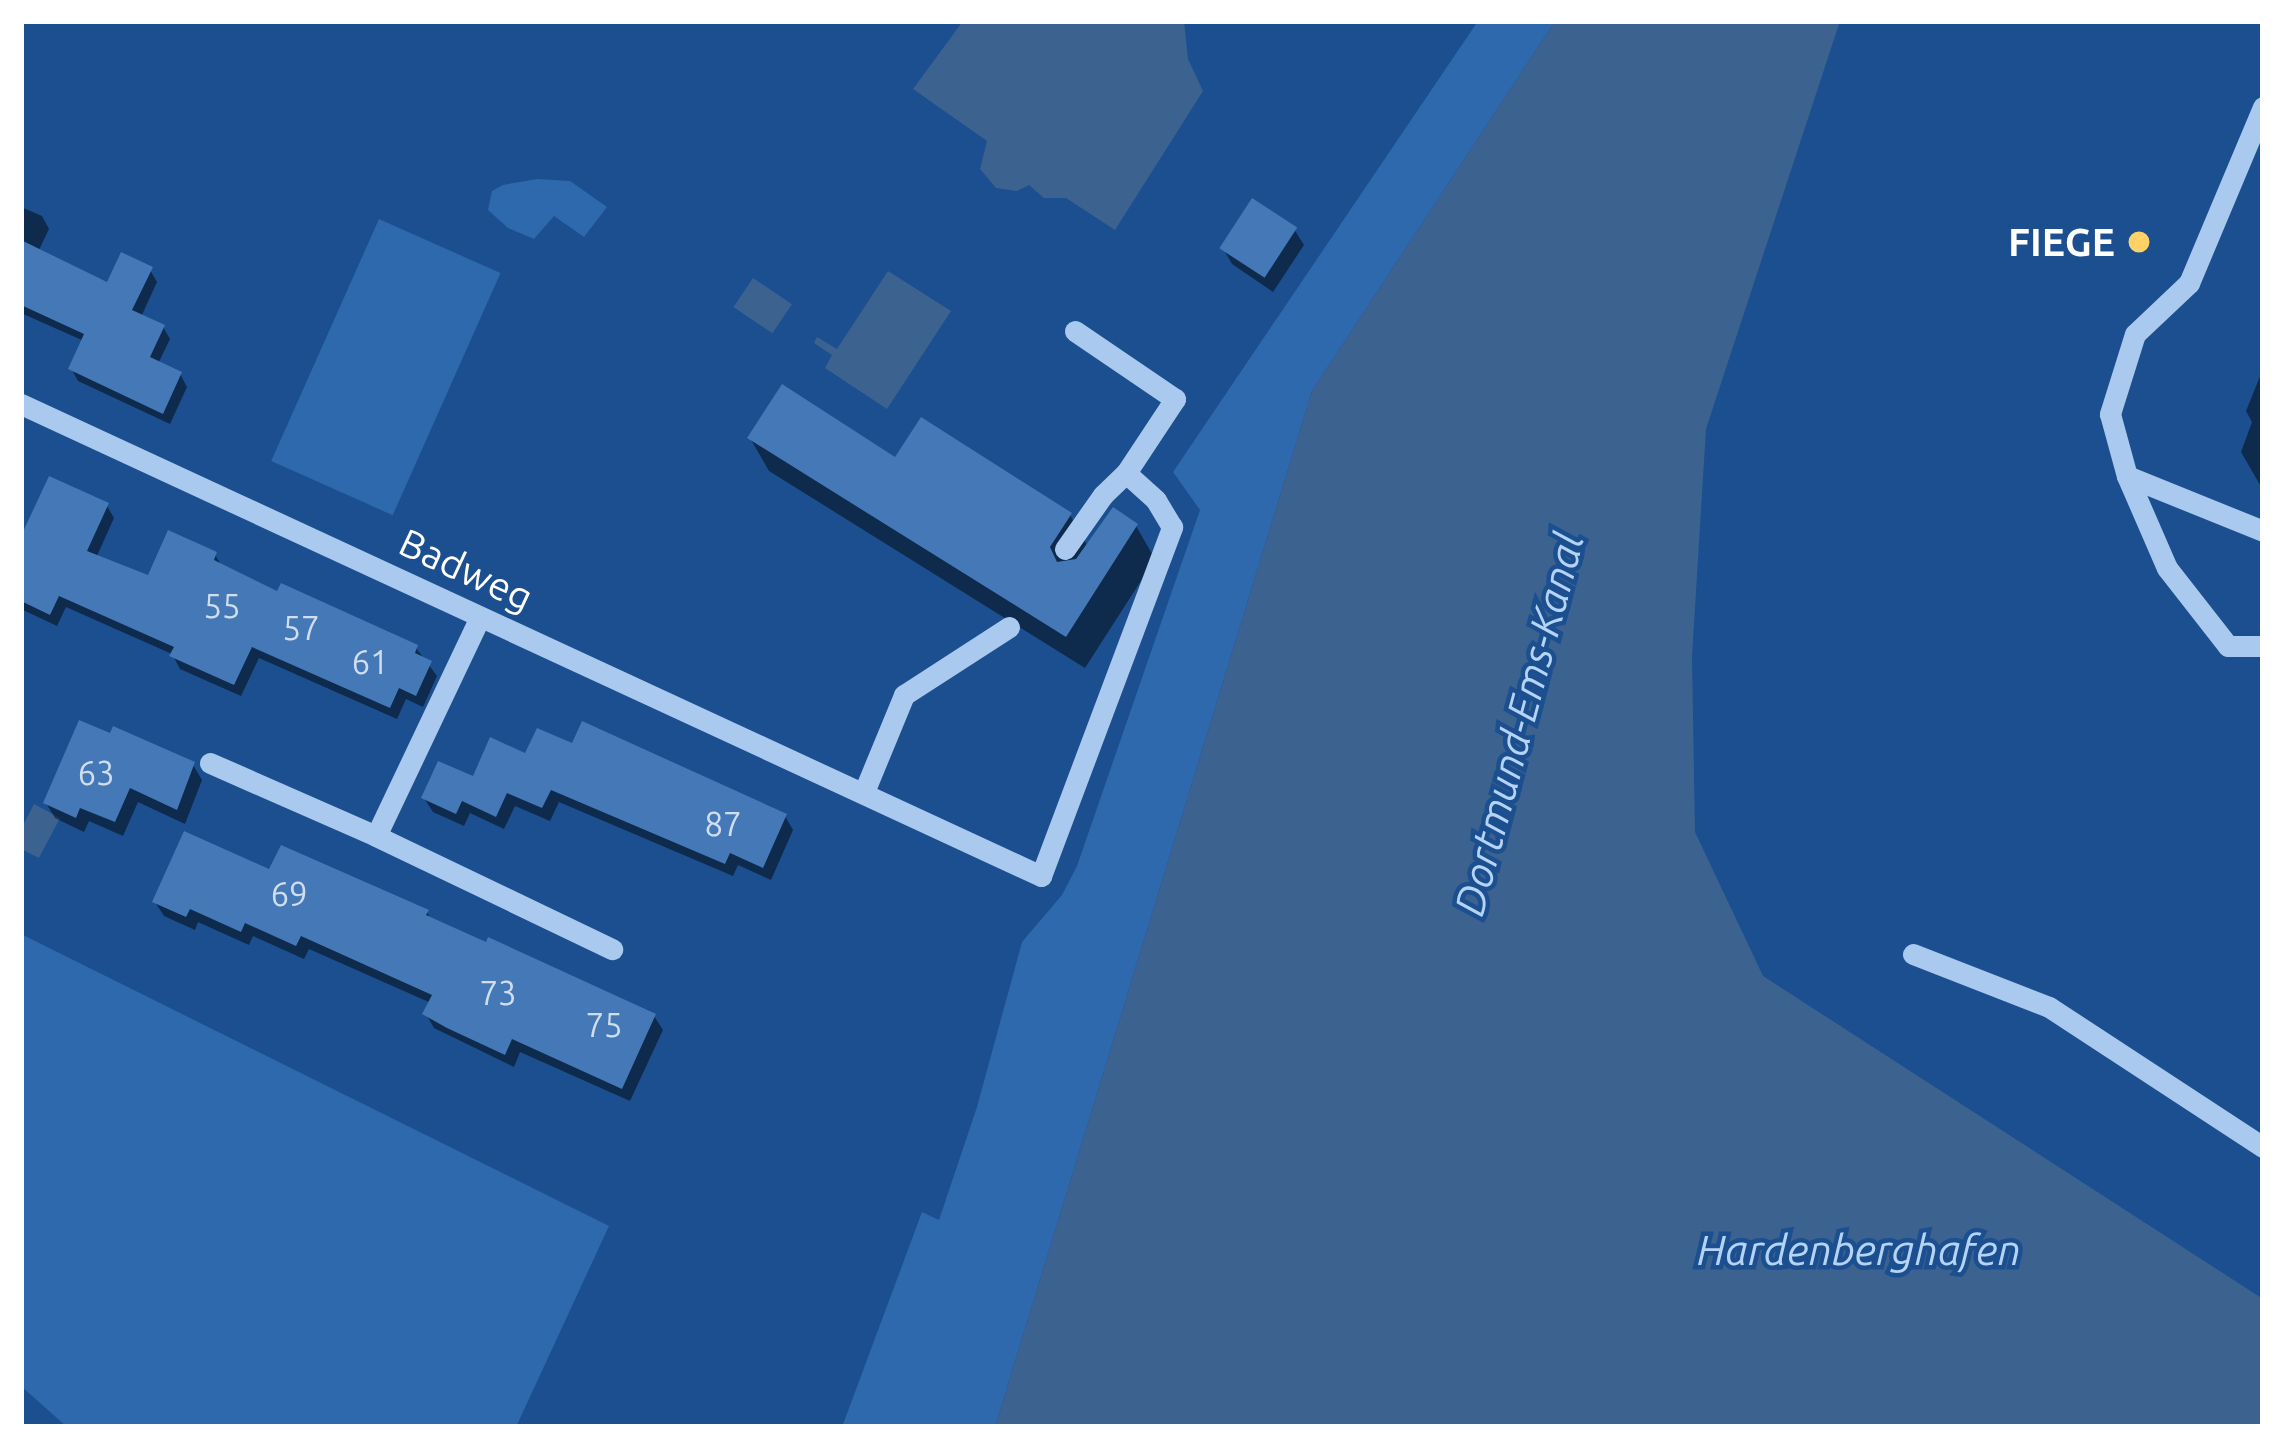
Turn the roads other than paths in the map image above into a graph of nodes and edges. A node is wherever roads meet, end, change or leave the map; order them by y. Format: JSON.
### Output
{"nodes":[{"id":1,"x":2263,"y":107,"type":"edge"},
{"id":2,"x":1075,"y":331,"type":"dead end"},
{"id":3,"x":21,"y":404,"type":"edge"},
{"id":4,"x":1126,"y":472,"type":"junction"},
{"id":5,"x":2127,"y":476,"type":"junction"},
{"id":6,"x":2263,"y":531,"type":"edge"},
{"id":7,"x":1065,"y":549,"type":"dead end"},
{"id":8,"x":480,"y":616,"type":"junction"},
{"id":9,"x":1009,"y":627,"type":"dead end"},
{"id":10,"x":2263,"y":646,"type":"edge"},
{"id":11,"x":210,"y":763,"type":"dead end"},
{"id":12,"x":873,"y":796,"type":"junction"},
{"id":13,"x":376,"y":836,"type":"junction"},
{"id":14,"x":613,"y":949,"type":"dead end"},
{"id":15,"x":1912,"y":954,"type":"dead end"},
{"id":16,"x":2263,"y":1147,"type":"edge"}],
"edges":[{"from":1,"to":5,"type":"street"},
{"from":2,"to":4,"type":"street"},
{"from":3,"to":8,"type":"street","name":"Badweg"},
{"from":4,"to":7,"type":"street"},
{"from":4,"to":12,"type":"street","name":"Badweg"},
{"from":5,"to":6,"type":"street"},
{"from":5,"to":10,"type":"street"},
{"from":8,"to":12,"type":"street","name":"Badweg"},
{"from":8,"to":13,"type":"street"},
{"from":9,"to":12,"type":"street"},
{"from":11,"to":13,"type":"street"},
{"from":13,"to":14,"type":"street"},
{"from":15,"to":16,"type":"street"}]}
